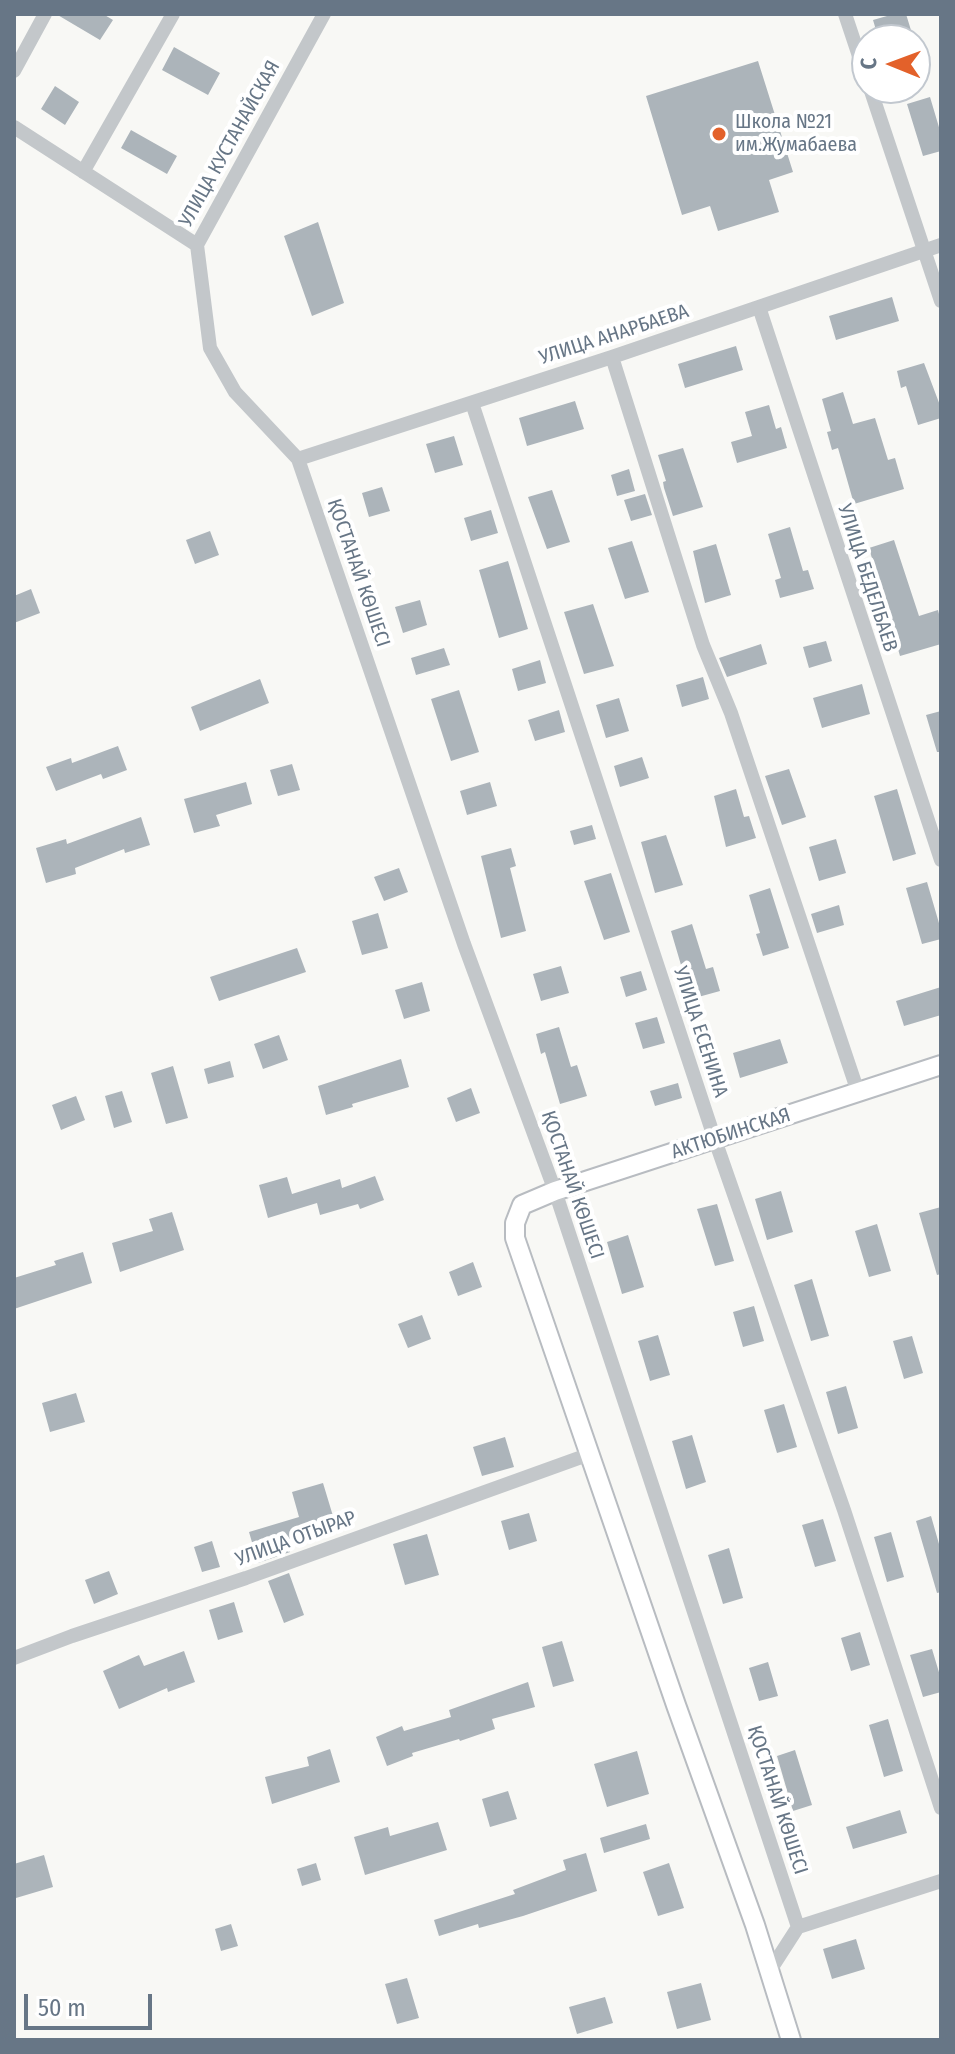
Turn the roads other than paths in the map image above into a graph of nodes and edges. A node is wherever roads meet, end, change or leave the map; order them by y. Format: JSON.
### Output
{"nodes":[{"id":1,"x":45,"y":14,"type":"edge"},
{"id":2,"x":173,"y":14,"type":"edge"},
{"id":3,"x":324,"y":14,"type":"edge"},
{"id":4,"x":14,"y":71,"type":"edge"},
{"id":5,"x":875,"y":104,"type":"edge"},
{"id":6,"x":14,"y":127,"type":"edge"},
{"id":7,"x":83,"y":172,"type":"junction"},
{"id":8,"x":197,"y":245,"type":"junction"},
{"id":9,"x":941,"y":245,"type":"edge"},
{"id":10,"x":924,"y":250,"type":"junction"},
{"id":11,"x":941,"y":301,"type":"edge"},
{"id":12,"x":759,"y":307,"type":"junction"},
{"id":13,"x":612,"y":357,"type":"junction"},
{"id":14,"x":472,"y":403,"type":"junction"},
{"id":15,"x":298,"y":459,"type":"junction"},
{"id":16,"x":941,"y":860,"type":"edge"},
{"id":17,"x":941,"y":1065,"type":"edge"},
{"id":18,"x":858,"y":1092,"type":"junction"},
{"id":19,"x":715,"y":1140,"type":"junction"},
{"id":20,"x":555,"y":1191,"type":"junction"},
{"id":21,"x":590,"y":1454,"type":"junction"},
{"id":22,"x":14,"y":1658,"type":"edge"},
{"id":23,"x":941,"y":1808,"type":"edge"},
{"id":24,"x":941,"y":1881,"type":"edge"},
{"id":25,"x":798,"y":1927,"type":"junction"},
{"id":26,"x":769,"y":1972,"type":"junction"},
{"id":27,"x":791,"y":2040,"type":"edge"}],
"edges":[{"from":1,"to":4,"type":"street"},
{"from":2,"to":7,"type":"street"},
{"from":3,"to":8,"type":"street","name":"УЛИЦА КУСТАНАЙСКАЯ"},
{"from":5,"to":10,"type":"street"},
{"from":6,"to":7,"type":"street"},
{"from":7,"to":8,"type":"street"},
{"from":8,"to":15,"type":"street","name":"УЛИЦА КУСТАНАЙСКАЯ"},
{"from":9,"to":10,"type":"street","name":"УЛИЦА АНАРБАЕВА"},
{"from":10,"to":11,"type":"street"},
{"from":10,"to":12,"type":"street","name":"УЛИЦА АНАРБАЕВА"},
{"from":12,"to":13,"type":"street","name":"УЛИЦА АНАРБАЕВА"},
{"from":12,"to":16,"type":"street","name":"УЛИЦА БЕДЕЛБАЕВ"},
{"from":13,"to":14,"type":"street","name":"УЛИЦА АНАРБАЕВА"},
{"from":13,"to":18,"type":"street"},
{"from":14,"to":15,"type":"street","name":"УЛИЦА АНАРБАЕВА"},
{"from":14,"to":19,"type":"street","name":"УЛИЦА ЕСЕНИНА"},
{"from":15,"to":20,"type":"street","name":"ҚОСТАНАЙ КӨШЕСІ"},
{"from":17,"to":18,"type":"street","name":"АКТЮБИНСКАЯ"},
{"from":18,"to":19,"type":"street","name":"АКТЮБИНСКАЯ"},
{"from":19,"to":20,"type":"street","name":"АКТЮБИНСКАЯ"},
{"from":19,"to":23,"type":"street","name":"УЛИЦА ЕСЕНИНА"},
{"from":20,"to":21,"type":"street","name":"АКТЮБИНСКАЯ"},
{"from":20,"to":25,"type":"street","name":"ҚОСТАНАЙ КӨШЕСІ"},
{"from":21,"to":22,"type":"street","name":"УЛИЦА ОТЫРАР"},
{"from":21,"to":26,"type":"street"},
{"from":24,"to":25,"type":"street"},
{"from":25,"to":26,"type":"street"},
{"from":26,"to":27,"type":"street"}]}
